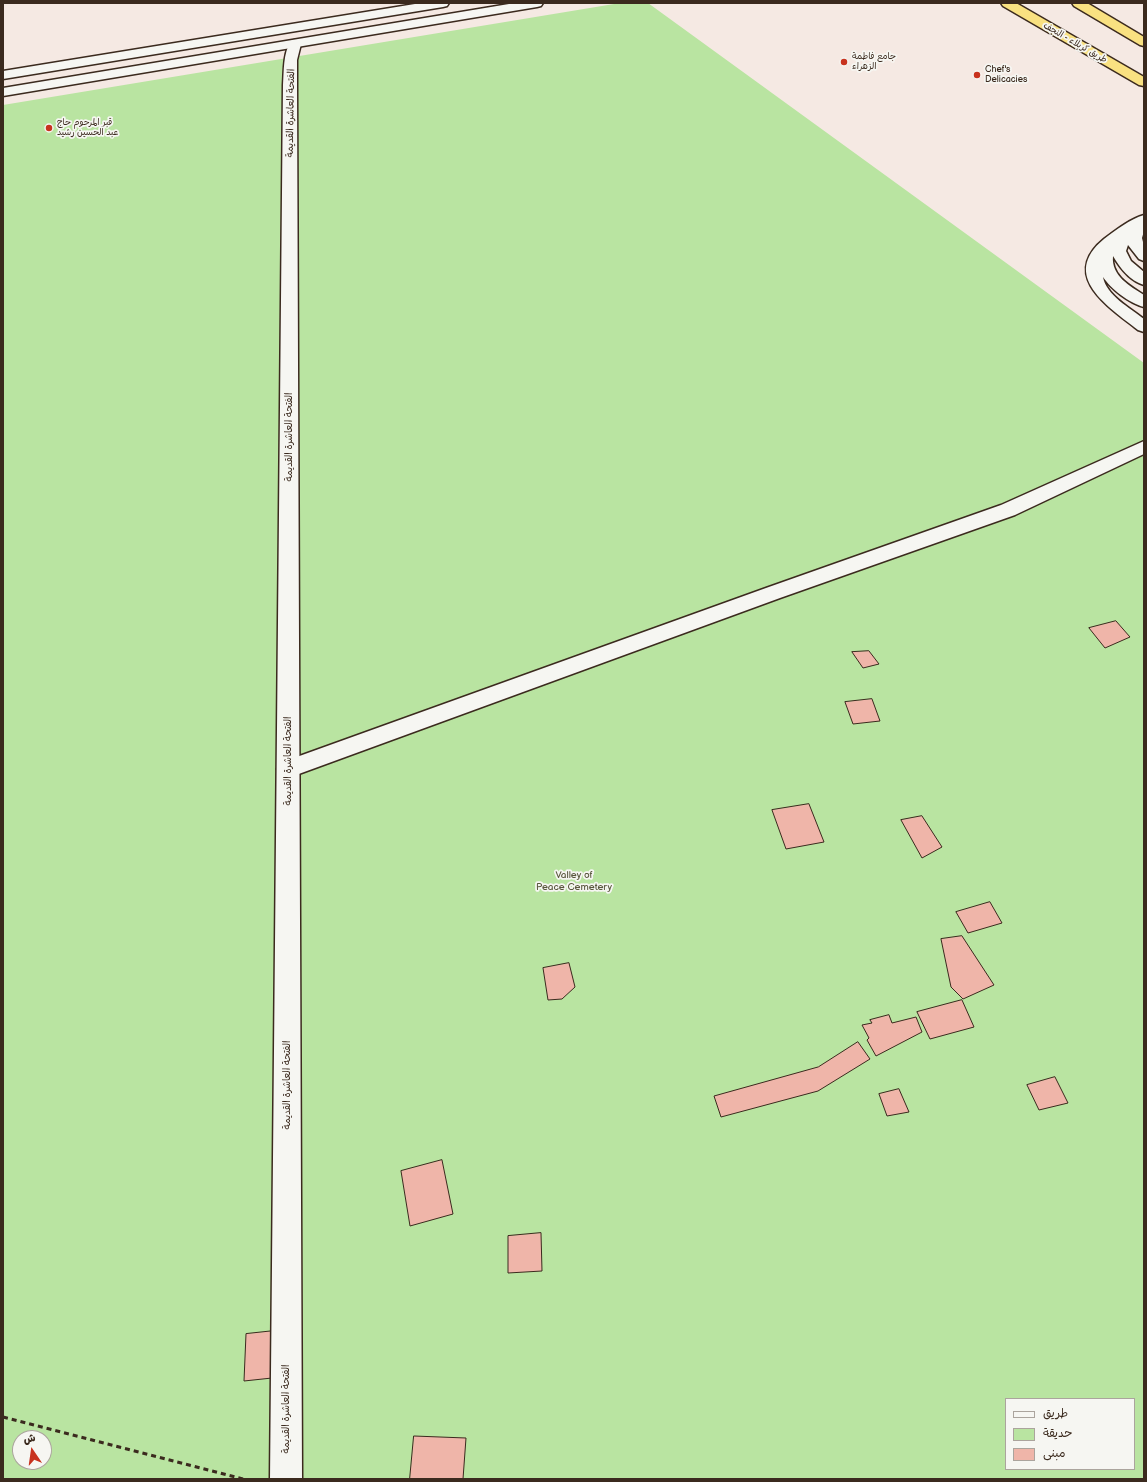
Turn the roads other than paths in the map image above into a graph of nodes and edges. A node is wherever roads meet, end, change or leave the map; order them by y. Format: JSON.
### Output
{"nodes":[{"id":1,"x":444,"y":3,"type":"edge"},
{"id":2,"x":537,"y":3,"type":"edge"},
{"id":3,"x":1006,"y":3,"type":"edge"},
{"id":4,"x":1078,"y":3,"type":"edge"},
{"id":5,"x":203,"y":42,"type":"junction"},
{"id":6,"x":1144,"y":42,"type":"edge"},
{"id":7,"x":295,"y":44,"type":"junction"},
{"id":8,"x":131,"y":54,"type":"junction"},
{"id":9,"x":218,"y":57,"type":"junction"},
{"id":10,"x":132,"y":71,"type":"junction"},
{"id":11,"x":3,"y":75,"type":"edge"},
{"id":12,"x":1144,"y":82,"type":"edge"},
{"id":13,"x":3,"y":92,"type":"edge"},
{"id":14,"x":1140,"y":223,"type":"edge"},
{"id":15,"x":1107,"y":245,"type":"junction"},
{"id":16,"x":1144,"y":256,"type":"edge"},
{"id":17,"x":1144,"y":280,"type":"edge"},
{"id":18,"x":1144,"y":302,"type":"edge"},
{"id":19,"x":1144,"y":327,"type":"edge"},
{"id":20,"x":1144,"y":447,"type":"edge"},
{"id":21,"x":288,"y":769,"type":"junction"},
{"id":22,"x":286,"y":1479,"type":"edge"}],
"edges":[{"from":1,"to":5,"type":"street"},
{"from":2,"to":7,"type":"street"},
{"from":3,"to":12,"type":"highway","name":"طريق کربلاء - النجف"},
{"from":4,"to":6,"type":"highway"},
{"from":5,"to":8,"type":"street"},
{"from":5,"to":9,"type":"street"},
{"from":7,"to":9,"type":"street"},
{"from":7,"to":21,"type":"street","name":"الفتحة العاشرة القديمة"},
{"from":8,"to":10,"type":"street"},
{"from":8,"to":11,"type":"street"},
{"from":9,"to":10,"type":"street"},
{"from":10,"to":13,"type":"street"},
{"from":14,"to":15,"type":"street"},
{"from":14,"to":16,"type":"street"},
{"from":14,"to":17,"type":"street"},
{"from":15,"to":18,"type":"street"},
{"from":15,"to":19,"type":"street"},
{"from":20,"to":21,"type":"street"},
{"from":21,"to":22,"type":"street","name":"الفتحة العاشرة القديمة"}]}
